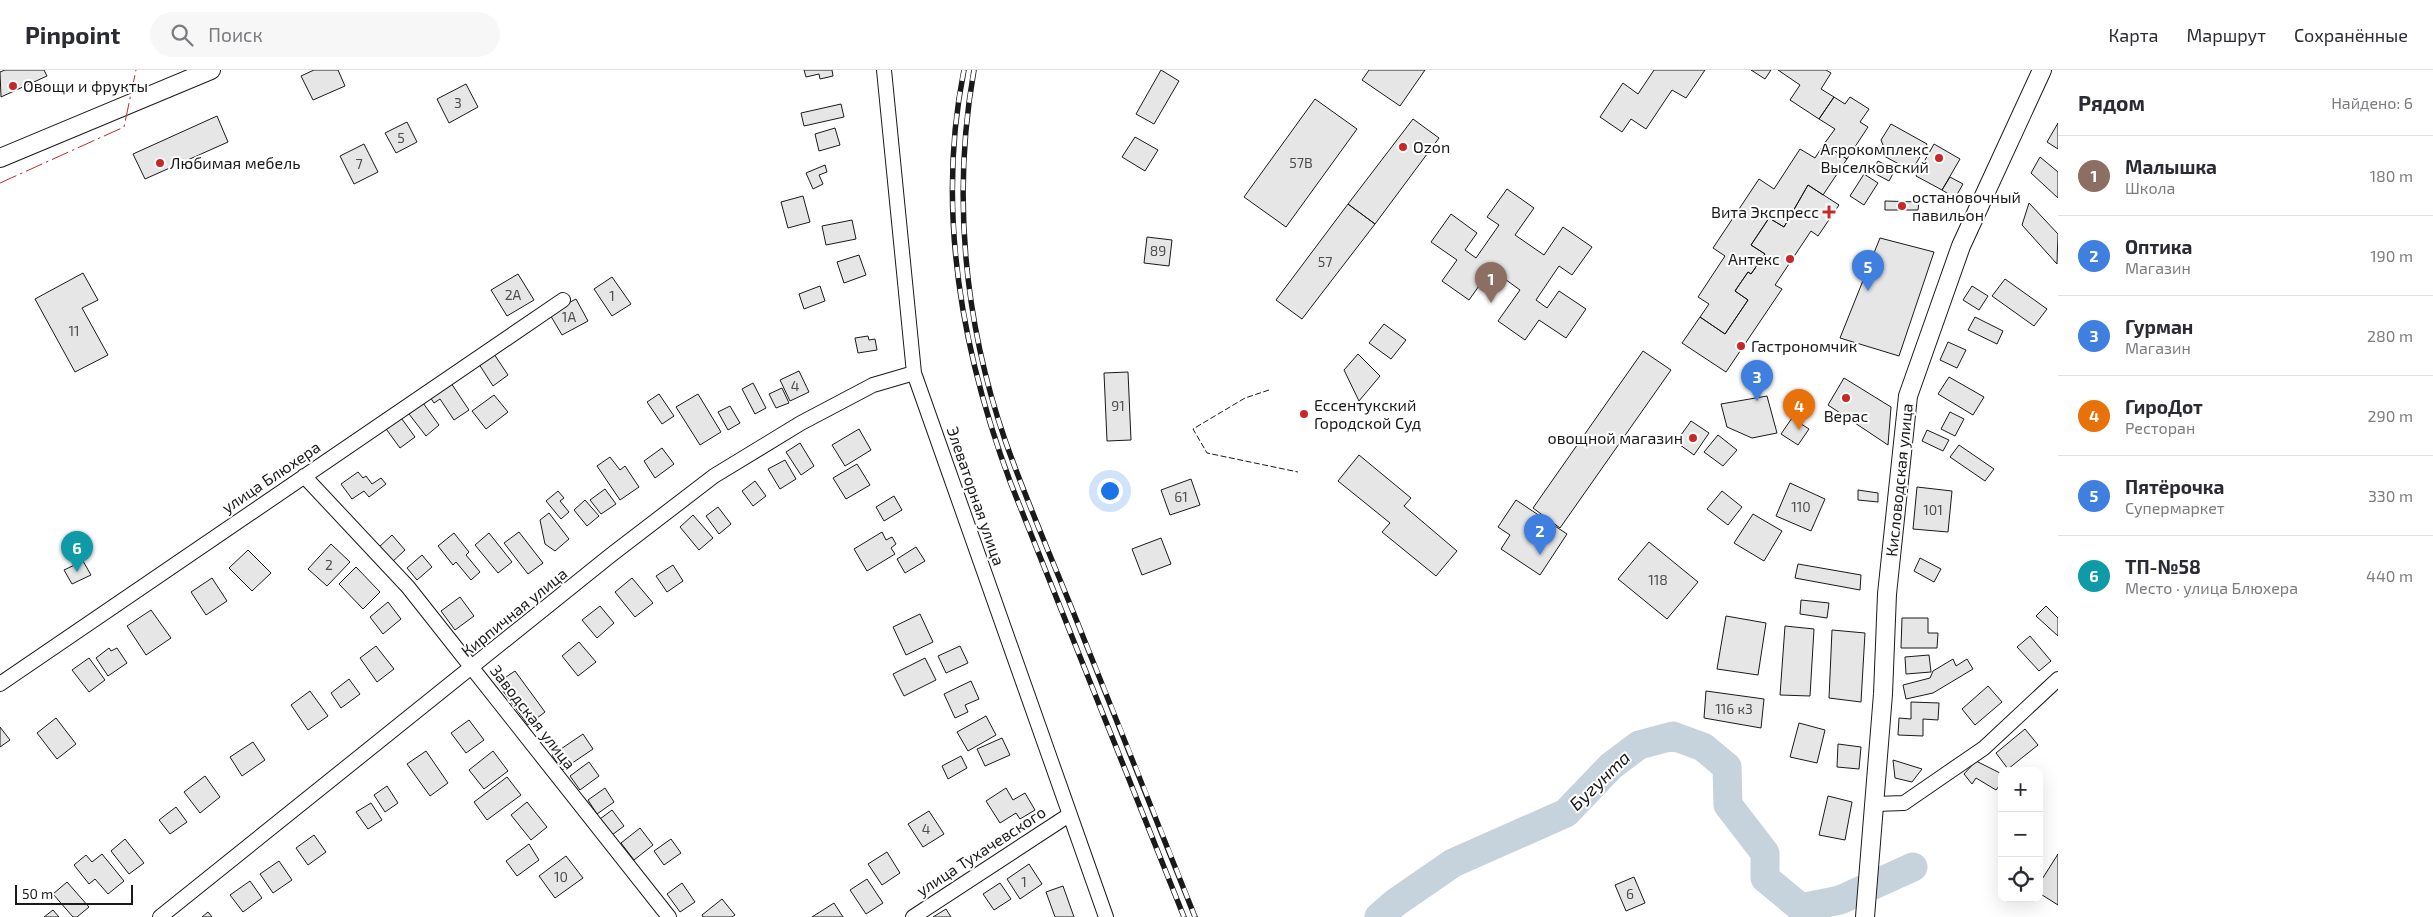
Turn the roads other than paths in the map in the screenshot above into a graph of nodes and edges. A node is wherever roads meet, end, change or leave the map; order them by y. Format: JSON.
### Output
{"nodes":[{"id":1,"x":884,"y":70,"type":"edge"},
{"id":2,"x":2042,"y":70,"type":"edge"},
{"id":3,"x":206,"y":71,"type":"edge"},
{"id":4,"x":0,"y":158,"type":"edge"},
{"id":5,"x":563,"y":300,"type":"dead end"},
{"id":6,"x":914,"y":373,"type":"junction"},
{"id":7,"x":304,"y":476,"type":"junction"},
{"id":8,"x":472,"y":668,"type":"junction"},
{"id":9,"x":2058,"y":679,"type":"edge"},
{"id":10,"x":0,"y":684,"type":"edge"},
{"id":11,"x":1875,"y":804,"type":"junction"},
{"id":12,"x":1069,"y":815,"type":"junction"},
{"id":13,"x":160,"y":917,"type":"edge"},
{"id":14,"x":669,"y":917,"type":"edge"},
{"id":15,"x":913,"y":917,"type":"edge"},
{"id":16,"x":1106,"y":917,"type":"edge"},
{"id":17,"x":1865,"y":917,"type":"edge"}],
"edges":[{"from":1,"to":6,"type":"street","name":"Элеваторная улица"},
{"from":2,"to":11,"type":"street","name":"Кисловодская улица"},
{"from":3,"to":4,"type":"street"},
{"from":5,"to":7,"type":"street","name":"улица Блюхера"},
{"from":6,"to":8,"type":"street","name":"Кирпичная улица"},
{"from":6,"to":12,"type":"street","name":"Элеваторная улица"},
{"from":7,"to":8,"type":"street","name":"Заводская улица"},
{"from":7,"to":10,"type":"street","name":"улица Блюхера"},
{"from":8,"to":13,"type":"street","name":"Кирпичная улица"},
{"from":8,"to":14,"type":"street","name":"Заводская улица"},
{"from":9,"to":11,"type":"street"},
{"from":11,"to":17,"type":"street","name":"Кисловодская улица"},
{"from":12,"to":15,"type":"street","name":"улица Тухачевского"},
{"from":12,"to":16,"type":"street","name":"Элеваторная улица"}]}
